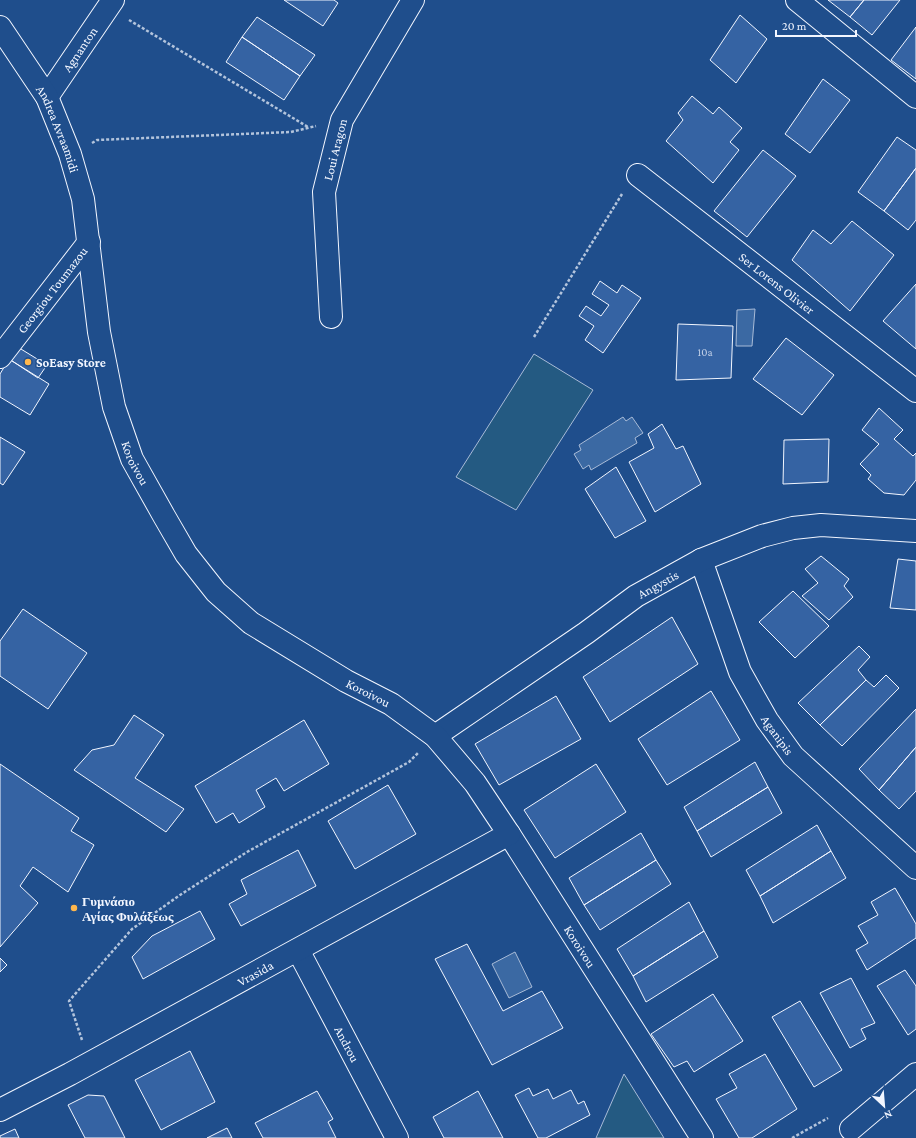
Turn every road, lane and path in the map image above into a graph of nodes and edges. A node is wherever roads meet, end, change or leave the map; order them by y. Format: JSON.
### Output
{"nodes":[{"id":1,"x":413,"y":0,"type":"edge"},
{"id":2,"x":797,"y":0,"type":"edge"},
{"id":3,"x":111,"y":4,"type":"edge"},
{"id":4,"x":0,"y":27,"type":"edge"},
{"id":5,"x":47,"y":97,"type":"junction"},
{"id":6,"x":916,"y":97,"type":"edge"},
{"id":7,"x":342,"y":120,"type":"junction"},
{"id":8,"x":309,"y":127,"type":"junction"},
{"id":9,"x":70,"y":154,"type":"junction"},
{"id":10,"x":638,"y":175,"type":"joint"},
{"id":11,"x":89,"y":242,"type":"junction"},
{"id":12,"x":331,"y":317,"type":"dead end"},
{"id":13,"x":534,"y":337,"type":"dead end"},
{"id":14,"x":0,"y":357,"type":"edge"},
{"id":15,"x":916,"y":391,"type":"edge"},
{"id":16,"x":916,"y":531,"type":"edge"},
{"id":17,"x":701,"y":560,"type":"junction"},
{"id":18,"x":435,"y":736,"type":"junction"},
{"id":19,"x":509,"y":834,"type":"junction"},
{"id":20,"x":916,"y":868,"type":"edge"},
{"id":21,"x":298,"y":950,"type":"junction"},
{"id":22,"x":90,"y":1063,"type":"junction"},
{"id":23,"x":916,"y":1074,"type":"edge"},
{"id":24,"x":0,"y":1110,"type":"edge"},
{"id":25,"x":851,"y":1129,"type":"dead end"},
{"id":26,"x":397,"y":1138,"type":"edge"},
{"id":27,"x":702,"y":1138,"type":"edge"}],
"edges":[{"from":1,"to":7,"type":"street","name":"Loui Aragon"},
{"from":2,"to":6,"type":"street"},
{"from":3,"to":5,"type":"street","name":"Agnanton"},
{"from":3,"to":8,"type":"path"},
{"from":4,"to":5,"type":"street","name":"Andrea Avraamidi"},
{"from":5,"to":9,"type":"street","name":"Andrea Avraamidi"},
{"from":7,"to":8,"type":"path"},
{"from":7,"to":12,"type":"street","name":"Loui Aragon"},
{"from":8,"to":9,"type":"path"},
{"from":9,"to":11,"type":"street","name":"Andrea Avraamidi"},
{"from":10,"to":13,"type":"path"},
{"from":10,"to":15,"type":"street","name":"Ser Lorens Olivier"},
{"from":11,"to":14,"type":"street","name":"Georgiou Toumazou"},
{"from":11,"to":18,"type":"street","name":"Koroivou"},
{"from":16,"to":17,"type":"street","name":"Angystis"},
{"from":17,"to":18,"type":"street","name":"Angystis"},
{"from":17,"to":20,"type":"street","name":"Aganipis"},
{"from":18,"to":19,"type":"street","name":"Koroivou"},
{"from":18,"to":22,"type":"path"},
{"from":19,"to":21,"type":"street","name":"Vrasida"},
{"from":19,"to":27,"type":"street","name":"Koroivou"},
{"from":21,"to":22,"type":"street","name":"Vrasida"},
{"from":21,"to":26,"type":"street","name":"Androu"},
{"from":22,"to":24,"type":"street","name":"Vrasida"},
{"from":23,"to":25,"type":"street"}]}
